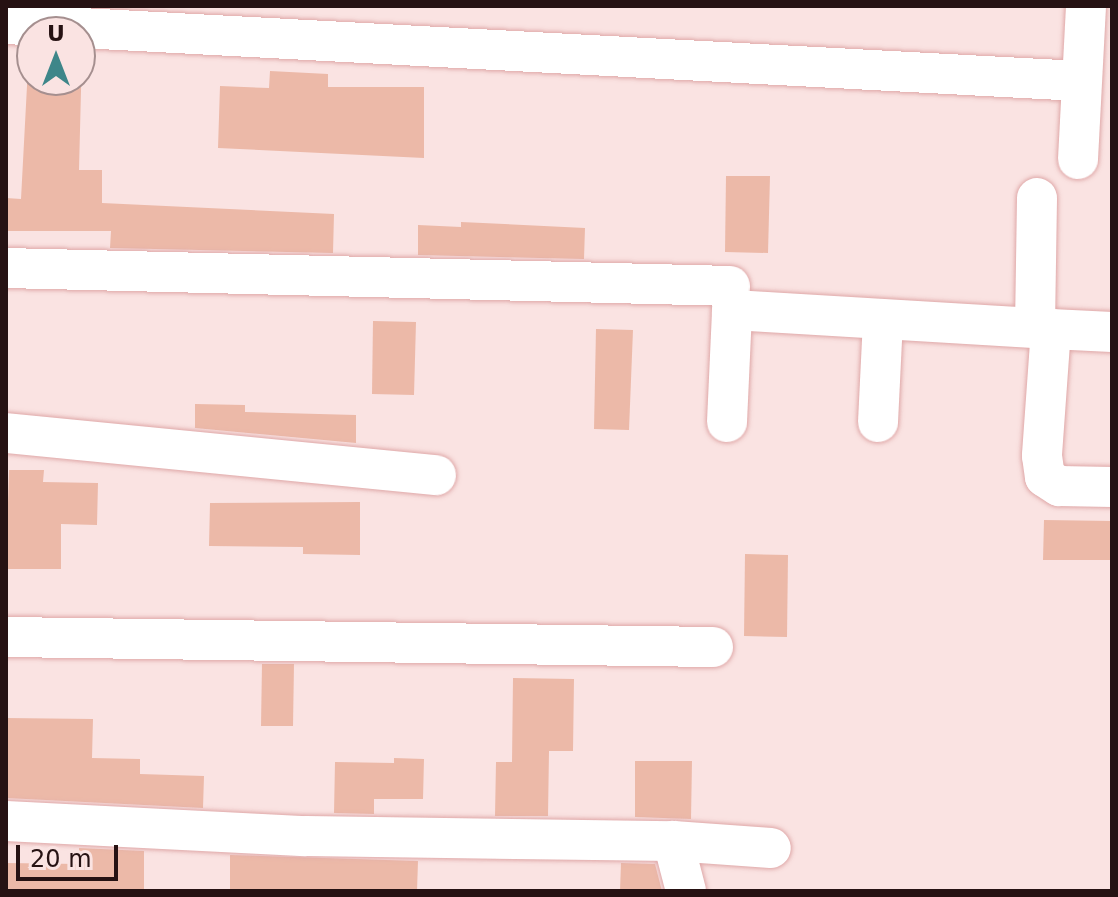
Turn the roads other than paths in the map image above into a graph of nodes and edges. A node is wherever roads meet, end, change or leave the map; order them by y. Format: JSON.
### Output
{"nodes":[{"id":1,"x":1086,"y":6,"type":"edge"},
{"id":2,"x":6,"y":24,"type":"edge"},
{"id":3,"x":1080,"y":81,"type":"junction"},
{"id":4,"x":1078,"y":159,"type":"dead end"},
{"id":5,"x":1037,"y":198,"type":"dead end"},
{"id":6,"x":6,"y":268,"type":"edge"},
{"id":7,"x":730,"y":286,"type":"dead end"},
{"id":8,"x":883,"y":320,"type":"junction"},
{"id":9,"x":1043,"y":328,"type":"junction"},
{"id":10,"x":1112,"y":332,"type":"edge"},
{"id":11,"x":727,"y":422,"type":"dead end"},
{"id":12,"x":878,"y":422,"type":"dead end"},
{"id":13,"x":6,"y":433,"type":"edge"},
{"id":14,"x":436,"y":475,"type":"dead end"},
{"id":15,"x":1112,"y":487,"type":"edge"},
{"id":16,"x":6,"y":637,"type":"edge"},
{"id":17,"x":713,"y":647,"type":"dead end"},
{"id":18,"x":6,"y":821,"type":"edge"},
{"id":19,"x":673,"y":841,"type":"junction"},
{"id":20,"x":771,"y":848,"type":"dead end"},
{"id":21,"x":686,"y":891,"type":"edge"}],
"edges":[{"from":1,"to":3,"type":"street"},
{"from":2,"to":3,"type":"street"},
{"from":3,"to":4,"type":"street"},
{"from":5,"to":9,"type":"street"},
{"from":6,"to":7,"type":"street"},
{"from":8,"to":9,"type":"street"},
{"from":8,"to":11,"type":"street"},
{"from":8,"to":12,"type":"street"},
{"from":9,"to":10,"type":"street"},
{"from":9,"to":15,"type":"street"},
{"from":13,"to":14,"type":"street"},
{"from":16,"to":17,"type":"street"},
{"from":18,"to":19,"type":"street"},
{"from":19,"to":20,"type":"street"},
{"from":19,"to":21,"type":"street"}]}
